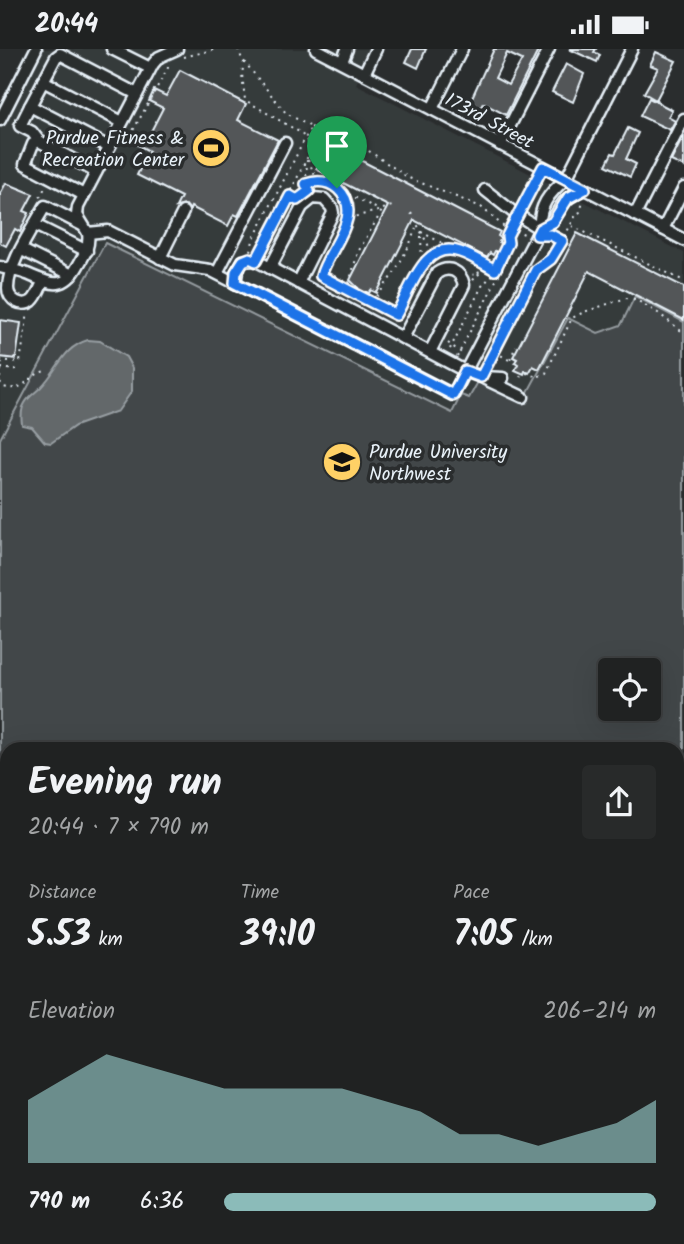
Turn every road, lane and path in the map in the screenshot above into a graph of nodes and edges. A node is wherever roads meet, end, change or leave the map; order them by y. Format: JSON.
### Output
{"nodes":[{"id":1,"x":36,"y":49,"type":"edge"},
{"id":2,"x":112,"y":49,"type":"edge"},
{"id":3,"x":176,"y":49,"type":"edge"},
{"id":4,"x":216,"y":49,"type":"edge"},
{"id":5,"x":316,"y":49,"type":"edge"},
{"id":6,"x":347,"y":49,"type":"edge"},
{"id":7,"x":376,"y":49,"type":"edge"},
{"id":8,"x":462,"y":49,"type":"edge"},
{"id":9,"x":549,"y":49,"type":"edge"},
{"id":10,"x":632,"y":49,"type":"edge"},
{"id":11,"x":244,"y":61,"type":"dead end"},
{"id":12,"x":342,"y":62,"type":"junction"},
{"id":13,"x":150,"y":68,"type":"junction"},
{"id":14,"x":364,"y":74,"type":"junction"},
{"id":15,"x":43,"y":81,"type":"junction"},
{"id":16,"x":137,"y":94,"type":"junction"},
{"id":17,"x":30,"y":106,"type":"junction"},
{"id":18,"x":432,"y":109,"type":"junction"},
{"id":19,"x":0,"y":120,"type":"edge"},
{"id":20,"x":684,"y":120,"type":"edge"},
{"id":21,"x":122,"y":122,"type":"junction"},
{"id":22,"x":130,"y":136,"type":"dead end"},
{"id":23,"x":39,"y":141,"type":"junction"},
{"id":24,"x":285,"y":143,"type":"dead end"},
{"id":25,"x":500,"y":145,"type":"junction"},
{"id":26,"x":109,"y":147,"type":"junction"},
{"id":27,"x":312,"y":147,"type":"junction"},
{"id":28,"x":321,"y":149,"type":"dead end"},
{"id":29,"x":316,"y":150,"type":"dead end"},
{"id":30,"x":307,"y":159,"type":"junction"},
{"id":31,"x":543,"y":167,"type":"junction"},
{"id":32,"x":96,"y":172,"type":"junction"},
{"id":33,"x":566,"y":179,"type":"junction"},
{"id":34,"x":325,"y":182,"type":"junction"},
{"id":35,"x":306,"y":184,"type":"junction"},
{"id":36,"x":337,"y":188,"type":"junction"},
{"id":37,"x":684,"y":188,"type":"edge"},
{"id":38,"x":485,"y":190,"type":"dead end"},
{"id":39,"x":586,"y":190,"type":"junction"},
{"id":40,"x":307,"y":192,"type":"dead end"},
{"id":41,"x":84,"y":195,"type":"junction"},
{"id":42,"x":395,"y":205,"type":"dead end"},
{"id":43,"x":381,"y":210,"type":"junction"},
{"id":44,"x":183,"y":212,"type":"dead end"},
{"id":45,"x":411,"y":213,"type":"dead end"},
{"id":46,"x":519,"y":215,"type":"junction"},
{"id":47,"x":635,"y":215,"type":"junction"},
{"id":48,"x":347,"y":219,"type":"junction"},
{"id":49,"x":35,"y":225,"type":"junction"},
{"id":50,"x":417,"y":225,"type":"junction"},
{"id":51,"x":571,"y":225,"type":"junction"},
{"id":52,"x":85,"y":229,"type":"junction"},
{"id":53,"x":663,"y":229,"type":"junction"},
{"id":54,"x":510,"y":230,"type":"junction"},
{"id":55,"x":420,"y":231,"type":"junction"},
{"id":56,"x":539,"y":232,"type":"junction"},
{"id":57,"x":684,"y":240,"type":"edge"},
{"id":58,"x":562,"y":241,"type":"junction"},
{"id":59,"x":571,"y":246,"type":"dead end"},
{"id":60,"x":506,"y":247,"type":"junction"},
{"id":61,"x":22,"y":250,"type":"junction"},
{"id":62,"x":87,"y":251,"type":"junction"},
{"id":63,"x":459,"y":251,"type":"junction"},
{"id":64,"x":433,"y":254,"type":"junction"},
{"id":65,"x":468,"y":256,"type":"junction"},
{"id":66,"x":160,"y":258,"type":"junction"},
{"id":67,"x":256,"y":261,"type":"junction"},
{"id":68,"x":422,"y":266,"type":"junction"},
{"id":69,"x":487,"y":266,"type":"junction"},
{"id":70,"x":0,"y":267,"type":"edge"},
{"id":71,"x":270,"y":268,"type":"junction"},
{"id":72,"x":12,"y":270,"type":"junction"},
{"id":73,"x":495,"y":270,"type":"junction"},
{"id":74,"x":217,"y":273,"type":"junction"},
{"id":75,"x":500,"y":273,"type":"junction"},
{"id":76,"x":480,"y":274,"type":"junction"},
{"id":77,"x":72,"y":275,"type":"junction"},
{"id":78,"x":684,"y":281,"type":"edge"},
{"id":79,"x":43,"y":282,"type":"junction"},
{"id":80,"x":235,"y":283,"type":"junction"},
{"id":81,"x":298,"y":283,"type":"junction"},
{"id":82,"x":348,"y":283,"type":"junction"},
{"id":83,"x":474,"y":287,"type":"dead end"},
{"id":84,"x":357,"y":288,"type":"dead end"},
{"id":85,"x":347,"y":290,"type":"junction"},
{"id":86,"x":472,"y":291,"type":"dead end"},
{"id":87,"x":478,"y":294,"type":"junction"},
{"id":88,"x":30,"y":302,"type":"junction"},
{"id":89,"x":372,"y":303,"type":"junction"},
{"id":90,"x":684,"y":333,"type":"edge"},
{"id":91,"x":403,"y":338,"type":"junction"},
{"id":92,"x":437,"y":339,"type":"junction"},
{"id":93,"x":452,"y":345,"type":"junction"},
{"id":94,"x":516,"y":346,"type":"dead end"},
{"id":95,"x":494,"y":351,"type":"junction"},
{"id":96,"x":430,"y":352,"type":"junction"},
{"id":97,"x":459,"y":352,"type":"junction"},
{"id":98,"x":472,"y":358,"type":"junction"},
{"id":99,"x":1,"y":360,"type":"edge"},
{"id":100,"x":509,"y":360,"type":"junction"},
{"id":101,"x":16,"y":362,"type":"junction"},
{"id":102,"x":449,"y":362,"type":"junction"},
{"id":103,"x":518,"y":365,"type":"dead end"},
{"id":104,"x":1,"y":368,"type":"edge"},
{"id":105,"x":46,"y":371,"type":"dead end"},
{"id":106,"x":465,"y":371,"type":"junction"},
{"id":107,"x":522,"y":373,"type":"dead end"},
{"id":108,"x":526,"y":373,"type":"dead end"},
{"id":109,"x":481,"y":377,"type":"junction"},
{"id":110,"x":520,"y":377,"type":"dead end"},
{"id":111,"x":503,"y":378,"type":"dead end"},
{"id":112,"x":0,"y":380,"type":"edge"},
{"id":113,"x":523,"y":397,"type":"dead end"}],
"edges":[{"from":1,"to":19,"type":"street"},
{"from":2,"to":13,"type":"street"},
{"from":3,"to":13,"type":"street"},
{"from":4,"to":22,"type":"path"},
{"from":5,"to":12,"type":"street","name":"173rd Street"},
{"from":6,"to":12,"type":"street"},
{"from":7,"to":14,"type":"street"},
{"from":8,"to":18,"type":"street"},
{"from":9,"to":25,"type":"street"},
{"from":10,"to":33,"type":"street"},
{"from":11,"to":27,"type":"path"},
{"from":12,"to":14,"type":"street","name":"173rd Street"},
{"from":13,"to":16,"type":"street"},
{"from":14,"to":18,"type":"street","name":"173rd Street"},
{"from":15,"to":16,"type":"street"},
{"from":15,"to":17,"type":"street"},
{"from":15,"to":21,"type":"street"},
{"from":16,"to":21,"type":"street"},
{"from":17,"to":23,"type":"street"},
{"from":17,"to":26,"type":"street"},
{"from":18,"to":25,"type":"street","name":"173rd Street"},
{"from":20,"to":47,"type":"street"},
{"from":21,"to":26,"type":"street"},
{"from":23,"to":32,"type":"street"},
{"from":23,"to":41,"type":"street"},
{"from":24,"to":74,"type":"street"},
{"from":25,"to":31,"type":"street","name":"173rd Street"},
{"from":26,"to":32,"type":"street"},
{"from":27,"to":29,"type":"path"},
{"from":27,"to":30,"type":"path"},
{"from":28,"to":54,"type":"path"},
{"from":30,"to":34,"type":"path"},
{"from":30,"to":35,"type":"path"},
{"from":30,"to":67,"type":"path"},
{"from":31,"to":33,"type":"street","name":"173rd Street"},
{"from":31,"to":46,"type":"path"},
{"from":32,"to":41,"type":"street"},
{"from":33,"to":39,"type":"street","name":"173rd Street"},
{"from":33,"to":56,"type":"street"},
{"from":34,"to":35,"type":"path"},
{"from":34,"to":36,"type":"path"},
{"from":35,"to":40,"type":"path"},
{"from":36,"to":43,"type":"path"},
{"from":36,"to":48,"type":"path"},
{"from":37,"to":53,"type":"street"},
{"from":38,"to":46,"type":"street"},
{"from":39,"to":47,"type":"street","name":"173rd Street"},
{"from":39,"to":51,"type":"path"},
{"from":39,"to":56,"type":"street"},
{"from":41,"to":52,"type":"street"},
{"from":42,"to":43,"type":"path"},
{"from":43,"to":48,"type":"path"},
{"from":43,"to":82,"type":"path"},
{"from":44,"to":66,"type":"street"},
{"from":45,"to":50,"type":"path"},
{"from":46,"to":54,"type":"path"},
{"from":46,"to":56,"type":"street"},
{"from":47,"to":53,"type":"street","name":"173rd Street"},
{"from":48,"to":85,"type":"path"},
{"from":49,"to":52,"type":"street"},
{"from":49,"to":61,"type":"street"},
{"from":49,"to":62,"type":"street"},
{"from":50,"to":55,"type":"path"},
{"from":50,"to":89,"type":"path"},
{"from":51,"to":58,"type":"path"},
{"from":51,"to":78,"type":"path"},
{"from":52,"to":62,"type":"street"},
{"from":52,"to":66,"type":"street"},
{"from":53,"to":57,"type":"street","name":"173rd Street"},
{"from":54,"to":56,"type":"path"},
{"from":54,"to":60,"type":"path"},
{"from":55,"to":63,"type":"path"},
{"from":55,"to":64,"type":"path"},
{"from":55,"to":68,"type":"path"},
{"from":56,"to":58,"type":"path"},
{"from":56,"to":98,"type":"street"},
{"from":58,"to":59,"type":"path"},
{"from":58,"to":95,"type":"path"},
{"from":60,"to":73,"type":"path"},
{"from":60,"to":75,"type":"path"},
{"from":61,"to":72,"type":"street"},
{"from":61,"to":77,"type":"street"},
{"from":62,"to":77,"type":"street"},
{"from":63,"to":64,"type":"path"},
{"from":63,"to":65,"type":"path"},
{"from":64,"to":68,"type":"path"},
{"from":65,"to":69,"type":"path"},
{"from":65,"to":76,"type":"path"},
{"from":66,"to":74,"type":"street"},
{"from":67,"to":71,"type":"street"},
{"from":67,"to":80,"type":"street"},
{"from":68,"to":89,"type":"path"},
{"from":69,"to":73,"type":"path"},
{"from":69,"to":76,"type":"path"},
{"from":70,"to":72,"type":"street"},
{"from":71,"to":81,"type":"street"},
{"from":71,"to":81,"type":"street"},
{"from":72,"to":79,"type":"street"},
{"from":72,"to":88,"type":"street"},
{"from":73,"to":75,"type":"path"},
{"from":73,"to":87,"type":"path"},
{"from":74,"to":80,"type":"street"},
{"from":75,"to":97,"type":"path"},
{"from":76,"to":83,"type":"path"},
{"from":77,"to":79,"type":"street"},
{"from":79,"to":88,"type":"street"},
{"from":80,"to":106,"type":"street"},
{"from":81,"to":91,"type":"street"},
{"from":82,"to":84,"type":"path"},
{"from":82,"to":85,"type":"path"},
{"from":85,"to":89,"type":"path"},
{"from":86,"to":87,"type":"path"},
{"from":87,"to":93,"type":"path"},
{"from":88,"to":101,"type":"path"},
{"from":90,"to":108,"type":"path"},
{"from":91,"to":92,"type":"street"},
{"from":91,"to":96,"type":"street"},
{"from":92,"to":93,"type":"path"},
{"from":92,"to":96,"type":"street"},
{"from":93,"to":97,"type":"path"},
{"from":93,"to":102,"type":"path"},
{"from":94,"to":100,"type":"path"},
{"from":95,"to":100,"type":"path"},
{"from":95,"to":109,"type":"path"},
{"from":96,"to":102,"type":"street"},
{"from":97,"to":98,"type":"path"},
{"from":97,"to":102,"type":"path"},
{"from":98,"to":106,"type":"street"},
{"from":99,"to":101,"type":"path"},
{"from":99,"to":104,"type":"path"},
{"from":100,"to":103,"type":"path"},
{"from":101,"to":104,"type":"path"},
{"from":102,"to":106,"type":"street"},
{"from":104,"to":112,"type":"path"},
{"from":105,"to":112,"type":"path"},
{"from":106,"to":109,"type":"street"},
{"from":107,"to":110,"type":"path"},
{"from":109,"to":111,"type":"street"},
{"from":109,"to":113,"type":"street"}]}
